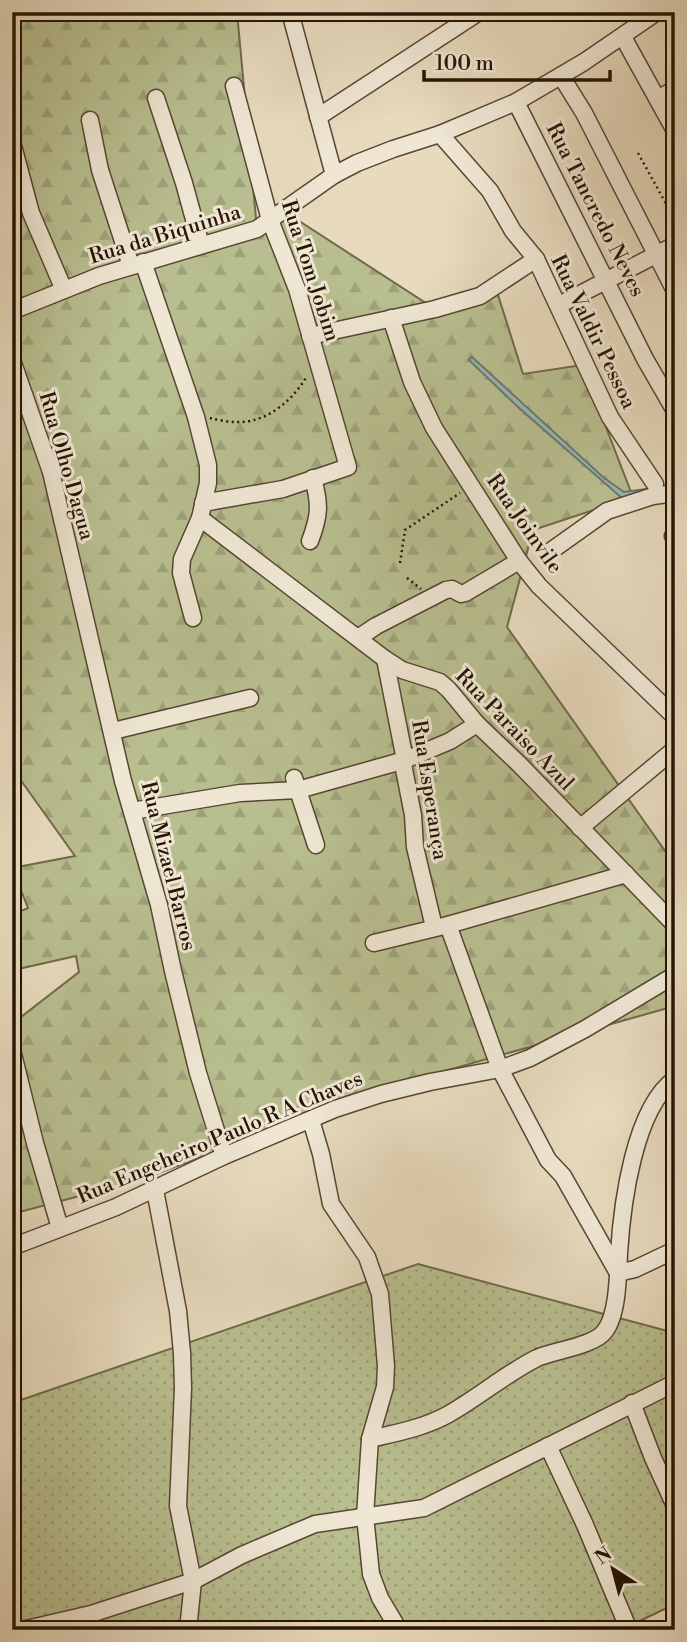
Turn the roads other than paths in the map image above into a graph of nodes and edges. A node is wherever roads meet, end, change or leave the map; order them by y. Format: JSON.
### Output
{"nodes":[{"id":1,"x":290,"y":12,"type":"edge"},
{"id":2,"x":479,"y":12,"type":"edge"},
{"id":3,"x":657,"y":12,"type":"edge"},
{"id":4,"x":623,"y":37,"type":"junction"},
{"id":5,"x":561,"y":76,"type":"junction"},
{"id":6,"x":234,"y":86,"type":"dead end"},
{"id":7,"x":675,"y":89,"type":"edge"},
{"id":8,"x":156,"y":98,"type":"dead end"},
{"id":9,"x":658,"y":99,"type":"junction"},
{"id":10,"x":516,"y":102,"type":"junction"},
{"id":11,"x":318,"y":117,"type":"junction"},
{"id":12,"x":90,"y":120,"type":"dead end"},
{"id":13,"x":675,"y":131,"type":"edge"},
{"id":14,"x":440,"y":134,"type":"junction"},
{"id":15,"x":12,"y":142,"type":"edge"},
{"id":16,"x":334,"y":175,"type":"junction"},
{"id":17,"x":270,"y":220,"type":"junction"},
{"id":18,"x":201,"y":245,"type":"junction"},
{"id":19,"x":675,"y":245,"type":"edge"},
{"id":20,"x":656,"y":255,"type":"junction"},
{"id":21,"x":536,"y":260,"type":"junction"},
{"id":22,"x":137,"y":264,"type":"junction"},
{"id":23,"x":607,"y":280,"type":"junction"},
{"id":24,"x":64,"y":290,"type":"junction"},
{"id":25,"x":675,"y":291,"type":"edge"},
{"id":26,"x":559,"y":305,"type":"junction"},
{"id":27,"x":12,"y":311,"type":"edge"},
{"id":28,"x":391,"y":318,"type":"junction"},
{"id":29,"x":310,"y":336,"type":"junction"},
{"id":30,"x":12,"y":360,"type":"edge"},
{"id":31,"x":675,"y":411,"type":"edge"},
{"id":32,"x":313,"y":478,"type":"junction"},
{"id":33,"x":655,"y":484,"type":"dead end"},
{"id":34,"x":675,"y":494,"type":"edge"},
{"id":35,"x":202,"y":511,"type":"junction"},
{"id":36,"x":310,"y":541,"type":"dead end"},
{"id":37,"x":548,"y":553,"type":"dead end"},
{"id":38,"x":519,"y":561,"type":"junction"},
{"id":39,"x":76,"y":585,"type":"joint"},
{"id":40,"x":193,"y":618,"type":"dead end"},
{"id":41,"x":359,"y":638,"type":"junction"},
{"id":42,"x":385,"y":659,"type":"junction"},
{"id":43,"x":250,"y":698,"type":"dead end"},
{"id":44,"x":675,"y":717,"type":"edge"},
{"id":45,"x":477,"y":724,"type":"junction"},
{"id":46,"x":113,"y":731,"type":"junction"},
{"id":47,"x":675,"y":749,"type":"edge"},
{"id":48,"x":405,"y":760,"type":"junction"},
{"id":49,"x":296,"y":784,"type":"junction"},
{"id":50,"x":132,"y":811,"type":"junction"},
{"id":51,"x":580,"y":828,"type":"junction"},
{"id":52,"x":316,"y":845,"type":"dead end"},
{"id":53,"x":626,"y":874,"type":"junction"},
{"id":54,"x":675,"y":925,"type":"edge"},
{"id":55,"x":441,"y":926,"type":"junction"},
{"id":56,"x":374,"y":943,"type":"dead end"},
{"id":57,"x":675,"y":975,"type":"edge"},
{"id":58,"x":12,"y":1050,"type":"edge"},
{"id":59,"x":500,"y":1069,"type":"junction"},
{"id":60,"x":675,"y":1079,"type":"edge"},
{"id":61,"x":311,"y":1120,"type":"junction"},
{"id":62,"x":224,"y":1156,"type":"junction"},
{"id":63,"x":155,"y":1190,"type":"junction"},
{"id":64,"x":60,"y":1228,"type":"junction"},
{"id":65,"x":12,"y":1247,"type":"edge"},
{"id":66,"x":675,"y":1250,"type":"edge"},
{"id":67,"x":618,"y":1273,"type":"junction"},
{"id":68,"x":675,"y":1383,"type":"edge"},
{"id":69,"x":632,"y":1403,"type":"junction"},
{"id":70,"x":370,"y":1439,"type":"junction"},
{"id":71,"x":548,"y":1446,"type":"junction"},
{"id":72,"x":675,"y":1506,"type":"edge"},
{"id":73,"x":365,"y":1516,"type":"junction"},
{"id":74,"x":193,"y":1581,"type":"junction"},
{"id":75,"x":22,"y":1630,"type":"edge"},
{"id":76,"x":188,"y":1630,"type":"edge"},
{"id":77,"x":399,"y":1630,"type":"edge"},
{"id":78,"x":629,"y":1630,"type":"edge"}],
"edges":[{"from":1,"to":11,"type":"street"},
{"from":2,"to":11,"type":"street"},
{"from":3,"to":4,"type":"street","name":"Rua da Biquinha"},
{"from":4,"to":5,"type":"street","name":"Rua da Biquinha"},
{"from":4,"to":9,"type":"street"},
{"from":5,"to":10,"type":"street","name":"Rua da Biquinha"},
{"from":5,"to":20,"type":"street"},
{"from":6,"to":17,"type":"street","name":"Rua Tom Jobim"},
{"from":7,"to":9,"type":"street"},
{"from":8,"to":18,"type":"street"},
{"from":9,"to":13,"type":"street"},
{"from":10,"to":14,"type":"street","name":"Rua da Biquinha"},
{"from":10,"to":23,"type":"street","name":"Rua Tancredo Neves"},
{"from":11,"to":16,"type":"street"},
{"from":12,"to":22,"type":"street"},
{"from":14,"to":16,"type":"street","name":"Rua da Biquinha"},
{"from":14,"to":21,"type":"street","name":"Rua Valdir Pessoa"},
{"from":15,"to":24,"type":"street"},
{"from":16,"to":17,"type":"street","name":"Rua da Biquinha"},
{"from":17,"to":18,"type":"street","name":"Rua da Biquinha"},
{"from":17,"to":29,"type":"street","name":"Rua Tom Jobim"},
{"from":18,"to":22,"type":"street","name":"Rua da Biquinha"},
{"from":19,"to":20,"type":"street"},
{"from":20,"to":23,"type":"street"},
{"from":20,"to":25,"type":"street"},
{"from":21,"to":26,"type":"street","name":"Rua Valdir Pessoa"},
{"from":21,"to":28,"type":"street"},
{"from":22,"to":24,"type":"street","name":"Rua da Biquinha"},
{"from":22,"to":35,"type":"street"},
{"from":23,"to":26,"type":"street"},
{"from":23,"to":31,"type":"street","name":"Rua Tancredo Neves"},
{"from":24,"to":27,"type":"street","name":"Rua da Biquinha"},
{"from":26,"to":33,"type":"street","name":"Rua Valdir Pessoa"},
{"from":28,"to":29,"type":"street"},
{"from":28,"to":38,"type":"street","name":"Rua Joinvile"},
{"from":29,"to":32,"type":"street","name":"Rua Tom Jobim"},
{"from":30,"to":39,"type":"street","name":"Rua Olho Dagua"},
{"from":32,"to":35,"type":"street"},
{"from":32,"to":36,"type":"street"},
{"from":34,"to":37,"type":"street"},
{"from":35,"to":40,"type":"street"},
{"from":35,"to":41,"type":"street","name":"Rua Paraiso Azul"},
{"from":38,"to":41,"type":"street"},
{"from":38,"to":44,"type":"street","name":"Rua Joinvile"},
{"from":39,"to":46,"type":"street","name":"Rua Mizael Barros"},
{"from":41,"to":42,"type":"street","name":"Rua Paraiso Azul"},
{"from":42,"to":45,"type":"street","name":"Rua Paraiso Azul"},
{"from":42,"to":48,"type":"street","name":"Rua Esperança"},
{"from":43,"to":46,"type":"street"},
{"from":45,"to":48,"type":"street"},
{"from":45,"to":51,"type":"street","name":"Rua Paraiso Azul"},
{"from":46,"to":50,"type":"street","name":"Rua Mizael Barros"},
{"from":47,"to":51,"type":"street"},
{"from":48,"to":49,"type":"street"},
{"from":48,"to":55,"type":"street","name":"Rua Esperança"},
{"from":49,"to":50,"type":"street"},
{"from":49,"to":52,"type":"street"},
{"from":50,"to":62,"type":"street","name":"Rua Mizael Barros"},
{"from":51,"to":53,"type":"street","name":"Rua Paraiso Azul"},
{"from":53,"to":54,"type":"street","name":"Rua Paraiso Azul"},
{"from":53,"to":55,"type":"street"},
{"from":55,"to":56,"type":"street"},
{"from":55,"to":59,"type":"street","name":"Rua Esperança"},
{"from":57,"to":59,"type":"street","name":"Rua Engeheiro Paulo R A Chaves"},
{"from":58,"to":64,"type":"street"},
{"from":59,"to":61,"type":"street","name":"Rua Engeheiro Paulo R A Chaves"},
{"from":59,"to":67,"type":"street","name":"Rua Esperança"},
{"from":60,"to":67,"type":"street"},
{"from":61,"to":62,"type":"street","name":"Rua Engeheiro Paulo R A Chaves"},
{"from":61,"to":70,"type":"street"},
{"from":62,"to":63,"type":"street","name":"Rua Engeheiro Paulo R A Chaves"},
{"from":63,"to":64,"type":"street","name":"Rua Engeheiro Paulo R A Chaves"},
{"from":63,"to":74,"type":"street"},
{"from":64,"to":65,"type":"street","name":"Rua Engeheiro Paulo R A Chaves"},
{"from":66,"to":67,"type":"street"},
{"from":67,"to":70,"type":"street"},
{"from":68,"to":69,"type":"street"},
{"from":69,"to":71,"type":"street"},
{"from":69,"to":72,"type":"street"},
{"from":70,"to":73,"type":"street"},
{"from":71,"to":73,"type":"street"},
{"from":71,"to":78,"type":"street"},
{"from":73,"to":74,"type":"street"},
{"from":73,"to":77,"type":"street"},
{"from":74,"to":75,"type":"street"},
{"from":74,"to":76,"type":"street"}]}
